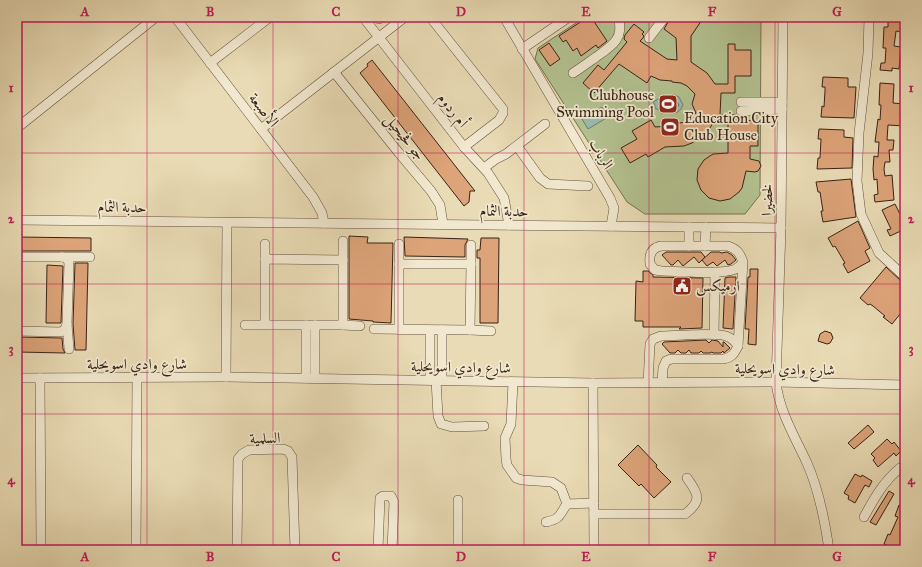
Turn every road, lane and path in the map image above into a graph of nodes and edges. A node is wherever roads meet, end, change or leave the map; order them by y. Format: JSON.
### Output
{"nodes":[{"id":1,"x":156,"y":17,"type":"edge"},
{"id":2,"x":175,"y":17,"type":"edge"},
{"id":3,"x":270,"y":17,"type":"edge"},
{"id":4,"x":363,"y":17,"type":"edge"},
{"id":5,"x":405,"y":17,"type":"edge"},
{"id":6,"x":430,"y":17,"type":"edge"},
{"id":7,"x":504,"y":17,"type":"edge"},
{"id":8,"x":569,"y":17,"type":"edge"},
{"id":9,"x":618,"y":17,"type":"edge"},
{"id":10,"x":665,"y":17,"type":"edge"},
{"id":11,"x":784,"y":17,"type":"edge"},
{"id":12,"x":869,"y":17,"type":"edge"},
{"id":13,"x":379,"y":37,"type":"junction"},
{"id":14,"x":649,"y":38,"type":"dead end"},
{"id":15,"x":522,"y":49,"type":"junction"},
{"id":16,"x":210,"y":63,"type":"junction"},
{"id":17,"x":334,"y":72,"type":"junction"},
{"id":18,"x":573,"y":73,"type":"dead end"},
{"id":19,"x":782,"y":106,"type":"junction"},
{"id":20,"x":742,"y":108,"type":"dead end"},
{"id":21,"x":545,"y":124,"type":"dead end"},
{"id":22,"x":17,"y":128,"type":"edge"},
{"id":23,"x":261,"y":129,"type":"junction"},
{"id":24,"x":517,"y":146,"type":"junction"},
{"id":25,"x":464,"y":147,"type":"junction"},
{"id":26,"x":486,"y":171,"type":"junction"},
{"id":27,"x":588,"y":186,"type":"dead end"},
{"id":28,"x":17,"y":220,"type":"edge"},
{"id":29,"x":227,"y":223,"type":"junction"},
{"id":30,"x":324,"y":223,"type":"junction"},
{"id":31,"x":443,"y":224,"type":"junction"},
{"id":32,"x":508,"y":224,"type":"junction"},
{"id":33,"x":612,"y":226,"type":"junction"},
{"id":34,"x":689,"y":227,"type":"junction"},
{"id":35,"x":706,"y":227,"type":"junction"},
{"id":36,"x":781,"y":228,"type":"junction"},
{"id":37,"x":343,"y":241,"type":"dead end"},
{"id":38,"x":265,"y":244,"type":"dead end"},
{"id":39,"x":399,"y":244,"type":"dead end"},
{"id":40,"x":471,"y":245,"type":"dead end"},
{"id":41,"x":689,"y":246,"type":"junction"},
{"id":42,"x":705,"y":246,"type":"junction"},
{"id":43,"x":17,"y":257,"type":"edge"},
{"id":44,"x":62,"y":257,"type":"junction"},
{"id":45,"x":90,"y":257,"type":"dead end"},
{"id":46,"x":265,"y":259,"type":"junction"},
{"id":47,"x":343,"y":260,"type":"junction"},
{"id":48,"x":743,"y":262,"type":"junction"},
{"id":49,"x":399,"y":264,"type":"junction"},
{"id":50,"x":470,"y":264,"type":"junction"},
{"id":51,"x":715,"y":272,"type":"junction"},
{"id":52,"x":905,"y":277,"type":"edge"},
{"id":53,"x":67,"y":324,"type":"junction"},
{"id":54,"x":245,"y":324,"type":"dead end"},
{"id":55,"x":265,"y":325,"type":"junction"},
{"id":56,"x":311,"y":325,"type":"junction"},
{"id":57,"x":343,"y":325,"type":"junction"},
{"id":58,"x":360,"y":326,"type":"dead end"},
{"id":59,"x":374,"y":330,"type":"dead end"},
{"id":60,"x":399,"y":330,"type":"junction"},
{"id":61,"x":430,"y":330,"type":"junction"},
{"id":62,"x":442,"y":330,"type":"junction"},
{"id":63,"x":470,"y":330,"type":"junction"},
{"id":64,"x":17,"y":331,"type":"edge"},
{"id":65,"x":491,"y":331,"type":"dead end"},
{"id":66,"x":714,"y":335,"type":"junction"},
{"id":67,"x":738,"y":346,"type":"junction"},
{"id":68,"x":68,"y":349,"type":"dead end"},
{"id":69,"x":226,"y":377,"type":"junction"},
{"id":70,"x":17,"y":378,"type":"edge"},
{"id":71,"x":40,"y":378,"type":"junction"},
{"id":72,"x":137,"y":378,"type":"junction"},
{"id":73,"x":310,"y":378,"type":"junction"},
{"id":74,"x":436,"y":380,"type":"junction"},
{"id":75,"x":513,"y":382,"type":"junction"},
{"id":76,"x":776,"y":382,"type":"junction"},
{"id":77,"x":593,"y":383,"type":"junction"},
{"id":78,"x":648,"y":383,"type":"junction"},
{"id":79,"x":662,"y":383,"type":"junction"},
{"id":80,"x":905,"y":385,"type":"edge"},
{"id":81,"x":484,"y":426,"type":"dead end"},
{"id":82,"x":903,"y":469,"type":"edge"},
{"id":83,"x":687,"y":478,"type":"dead end"},
{"id":84,"x":458,"y":500,"type":"dead end"},
{"id":85,"x":594,"y":503,"type":"junction"},
{"id":86,"x":567,"y":504,"type":"junction"},
{"id":87,"x":594,"y":514,"type":"junction"},
{"id":88,"x":864,"y":517,"type":"dead end"},
{"id":89,"x":546,"y":522,"type":"dead end"},
{"id":90,"x":41,"y":550,"type":"edge"},
{"id":91,"x":136,"y":550,"type":"edge"},
{"id":92,"x":237,"y":550,"type":"edge"},
{"id":93,"x":295,"y":550,"type":"edge"},
{"id":94,"x":378,"y":550,"type":"edge"},
{"id":95,"x":392,"y":550,"type":"edge"},
{"id":96,"x":458,"y":550,"type":"edge"},
{"id":97,"x":594,"y":550,"type":"edge"},
{"id":98,"x":829,"y":550,"type":"edge"}],
"edges":[{"from":1,"to":22,"type":"street"},
{"from":2,"to":16,"type":"street","name":"الأصبعة"},
{"from":3,"to":16,"type":"street"},
{"from":4,"to":13,"type":"street","name":"أم ردوم"},
{"from":5,"to":13,"type":"street"},
{"from":6,"to":25,"type":"street"},
{"from":7,"to":15,"type":"street","name":"الرباب"},
{"from":8,"to":15,"type":"street"},
{"from":9,"to":18,"type":"street"},
{"from":10,"to":14,"type":"street"},
{"from":11,"to":19,"type":"street","name":"لخضيرا"},
{"from":12,"to":52,"type":"street"},
{"from":13,"to":17,"type":"street"},
{"from":13,"to":25,"type":"street","name":"أم ردوم"},
{"from":15,"to":33,"type":"street","name":"الرباب"},
{"from":16,"to":23,"type":"street","name":"الأصبعة"},
{"from":17,"to":23,"type":"street"},
{"from":17,"to":31,"type":"street","name":"جو فحيحيل"},
{"from":19,"to":20,"type":"street"},
{"from":19,"to":36,"type":"street","name":"لخضيرا"},
{"from":21,"to":24,"type":"street"},
{"from":23,"to":30,"type":"street","name":"الأصبعة"},
{"from":24,"to":26,"type":"street"},
{"from":24,"to":27,"type":"street"},
{"from":25,"to":26,"type":"street","name":"أم ردوم"},
{"from":26,"to":32,"type":"street","name":"أم ردوم"},
{"from":28,"to":29,"type":"street","name":"حدبة الثمام"},
{"from":29,"to":30,"type":"street","name":"حدبة الثمام"},
{"from":29,"to":69,"type":"street"},
{"from":30,"to":31,"type":"street","name":"حدبة الثمام"},
{"from":31,"to":32,"type":"street","name":"حدبة الثمام"},
{"from":32,"to":33,"type":"street","name":"حدبة الثمام"},
{"from":33,"to":34,"type":"street","name":"حدبة الثمام"},
{"from":34,"to":35,"type":"street","name":"حدبة الثمام"},
{"from":34,"to":41,"type":"street"},
{"from":35,"to":36,"type":"street","name":"حدبة الثمام"},
{"from":35,"to":42,"type":"street"},
{"from":36,"to":76,"type":"street","name":"لخضيرا"},
{"from":37,"to":47,"type":"street"},
{"from":38,"to":46,"type":"street"},
{"from":39,"to":49,"type":"street"},
{"from":40,"to":50,"type":"street"},
{"from":41,"to":42,"type":"street"},
{"from":41,"to":51,"type":"street"},
{"from":42,"to":48,"type":"street"},
{"from":43,"to":44,"type":"street"},
{"from":44,"to":45,"type":"street"},
{"from":44,"to":53,"type":"street"},
{"from":46,"to":47,"type":"street"},
{"from":46,"to":55,"type":"street"},
{"from":47,"to":57,"type":"street"},
{"from":48,"to":51,"type":"street"},
{"from":48,"to":67,"type":"street"},
{"from":49,"to":50,"type":"street"},
{"from":49,"to":60,"type":"street"},
{"from":50,"to":63,"type":"street"},
{"from":51,"to":66,"type":"street"},
{"from":53,"to":64,"type":"street"},
{"from":53,"to":68,"type":"street"},
{"from":54,"to":55,"type":"street"},
{"from":55,"to":56,"type":"street"},
{"from":56,"to":57,"type":"street"},
{"from":56,"to":73,"type":"street"},
{"from":57,"to":58,"type":"street"},
{"from":59,"to":60,"type":"street"},
{"from":60,"to":61,"type":"street"},
{"from":61,"to":62,"type":"street"},
{"from":61,"to":74,"type":"street"},
{"from":62,"to":63,"type":"street"},
{"from":62,"to":74,"type":"street"},
{"from":63,"to":65,"type":"street"},
{"from":66,"to":67,"type":"street"},
{"from":66,"to":78,"type":"street"},
{"from":67,"to":79,"type":"street"},
{"from":69,"to":72,"type":"street","name":"شارع وادي اسويحلية"},
{"from":69,"to":73,"type":"street","name":"شارع وادي اسويحلية"},
{"from":70,"to":71,"type":"street","name":"شارع وادي اسويحلية"},
{"from":71,"to":72,"type":"street","name":"شارع وادي اسويحلية"},
{"from":71,"to":90,"type":"street"},
{"from":72,"to":91,"type":"street"},
{"from":73,"to":74,"type":"street","name":"شارع وادي اسويحلية"},
{"from":74,"to":75,"type":"street","name":"شارع وادي اسويحلية"},
{"from":74,"to":81,"type":"street"},
{"from":75,"to":77,"type":"street","name":"شارع وادي اسويحلية"},
{"from":75,"to":86,"type":"street"},
{"from":76,"to":79,"type":"street","name":"شارع وادي اسويحلية"},
{"from":76,"to":80,"type":"street","name":"شارع وادي اسويحلية"},
{"from":76,"to":98,"type":"street","name":"لخضيرا"},
{"from":77,"to":78,"type":"street","name":"شارع وادي اسويحلية"},
{"from":77,"to":85,"type":"street"},
{"from":78,"to":79,"type":"street","name":"شارع وادي اسويحلية"},
{"from":82,"to":88,"type":"street"},
{"from":83,"to":87,"type":"street"},
{"from":84,"to":96,"type":"street"},
{"from":85,"to":86,"type":"street"},
{"from":85,"to":87,"type":"street"},
{"from":86,"to":89,"type":"street"},
{"from":87,"to":97,"type":"street"},
{"from":92,"to":93,"type":"street","name":"السلمية"},
{"from":94,"to":95,"type":"street"}]}
